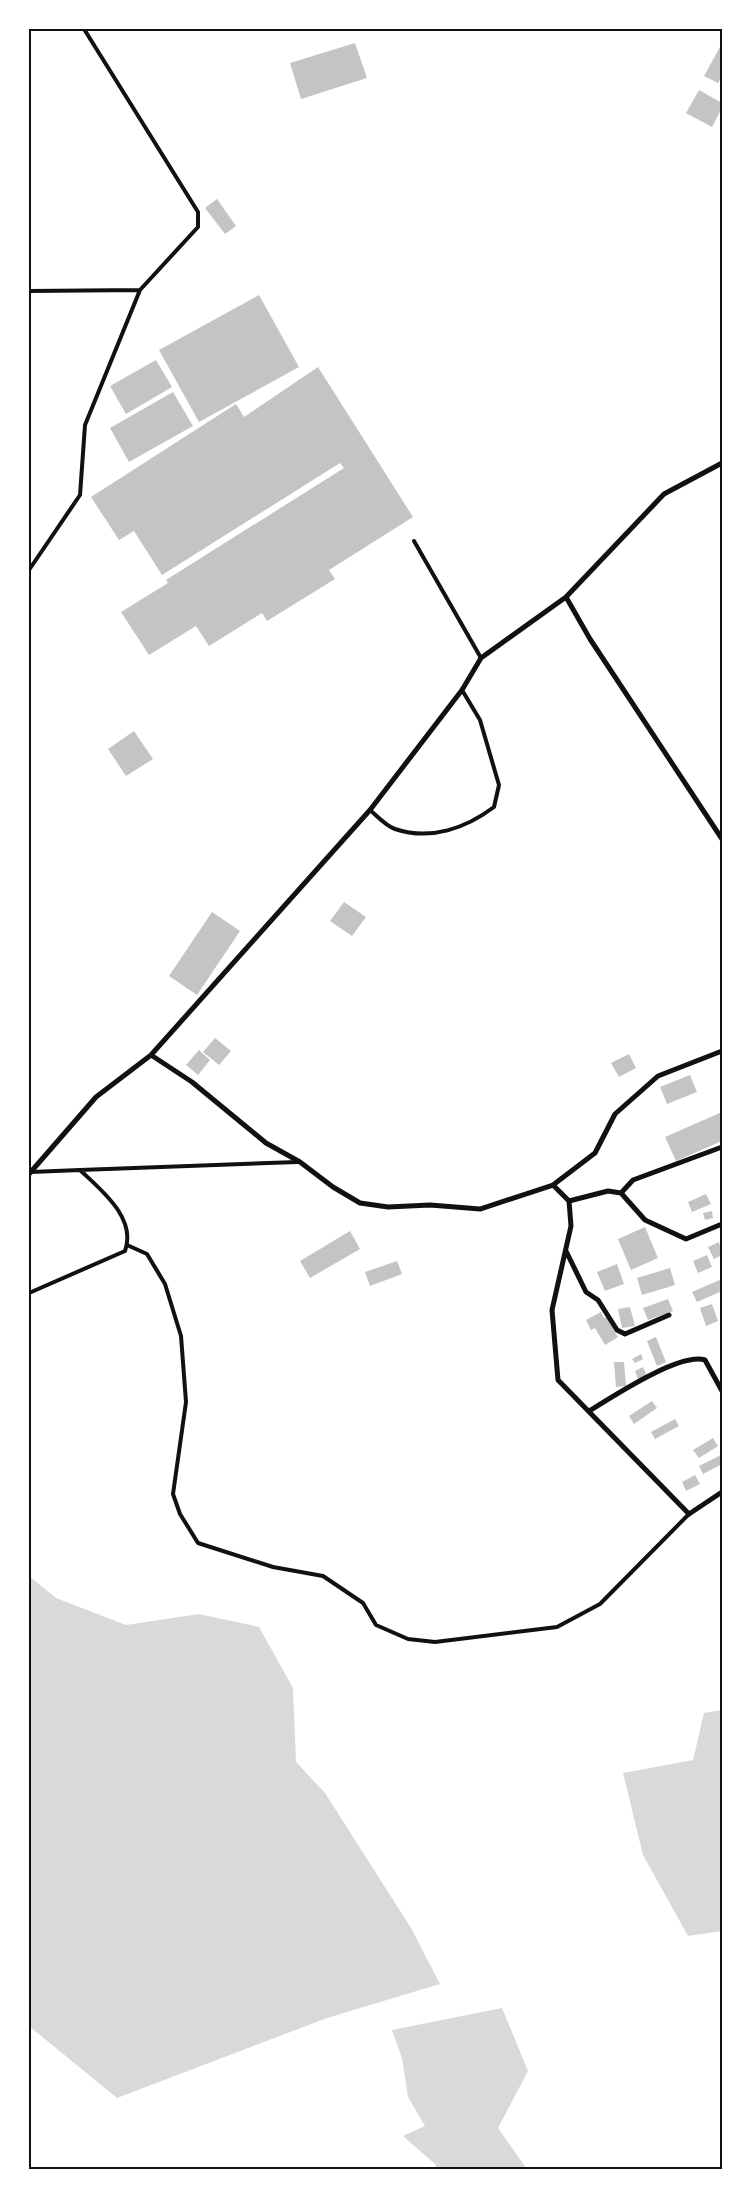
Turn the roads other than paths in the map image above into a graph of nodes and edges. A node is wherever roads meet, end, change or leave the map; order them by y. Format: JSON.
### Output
{"nodes":[{"id":1,"x":84,"y":29,"type":"edge"},
{"id":2,"x":140,"y":290,"type":"junction"},
{"id":3,"x":29,"y":291,"type":"edge"},
{"id":4,"x":722,"y":463,"type":"edge"},
{"id":5,"x":414,"y":541,"type":"dead end"},
{"id":6,"x":29,"y":570,"type":"edge"},
{"id":7,"x":566,"y":597,"type":"junction"},
{"id":8,"x":481,"y":658,"type":"junction"},
{"id":9,"x":462,"y":690,"type":"junction"},
{"id":10,"x":370,"y":810,"type":"junction"},
{"id":11,"x":722,"y":840,"type":"edge"},
{"id":12,"x":722,"y":1052,"type":"edge"},
{"id":13,"x":150,"y":1055,"type":"junction"},
{"id":14,"x":722,"y":1147,"type":"edge"},
{"id":15,"x":300,"y":1162,"type":"junction"},
{"id":16,"x":80,"y":1170,"type":"junction"},
{"id":17,"x":30,"y":1173,"type":"edge"},
{"id":18,"x":553,"y":1185,"type":"junction"},
{"id":19,"x":621,"y":1192,"type":"junction"},
{"id":20,"x":569,"y":1201,"type":"junction"},
{"id":21,"x":722,"y":1224,"type":"edge"},
{"id":22,"x":127,"y":1245,"type":"junction"},
{"id":23,"x":565,"y":1251,"type":"junction"},
{"id":24,"x":29,"y":1293,"type":"edge"},
{"id":25,"x":669,"y":1315,"type":"dead end"},
{"id":26,"x":722,"y":1391,"type":"edge"},
{"id":27,"x":589,"y":1411,"type":"junction"},
{"id":28,"x":722,"y":1492,"type":"edge"},
{"id":29,"x":689,"y":1514,"type":"junction"}],
"edges":[{"from":1,"to":2,"type":"lane"},
{"from":2,"to":3,"type":"lane"},
{"from":2,"to":6,"type":"lane"},
{"from":4,"to":7,"type":"street"},
{"from":5,"to":8,"type":"lane"},
{"from":7,"to":8,"type":"street"},
{"from":7,"to":11,"type":"street"},
{"from":8,"to":9,"type":"street"},
{"from":9,"to":10,"type":"street"},
{"from":9,"to":10,"type":"lane"},
{"from":10,"to":13,"type":"street"},
{"from":12,"to":18,"type":"street"},
{"from":13,"to":15,"type":"street"},
{"from":13,"to":17,"type":"street"},
{"from":14,"to":19,"type":"street"},
{"from":15,"to":16,"type":"lane"},
{"from":15,"to":18,"type":"street"},
{"from":16,"to":17,"type":"lane"},
{"from":16,"to":22,"type":"lane"},
{"from":18,"to":20,"type":"street"},
{"from":19,"to":20,"type":"street"},
{"from":19,"to":21,"type":"street"},
{"from":20,"to":23,"type":"street"},
{"from":22,"to":24,"type":"lane"},
{"from":22,"to":29,"type":"lane"},
{"from":23,"to":25,"type":"street"},
{"from":23,"to":27,"type":"street"},
{"from":26,"to":27,"type":"street"},
{"from":27,"to":29,"type":"street"},
{"from":28,"to":29,"type":"street"}]}
